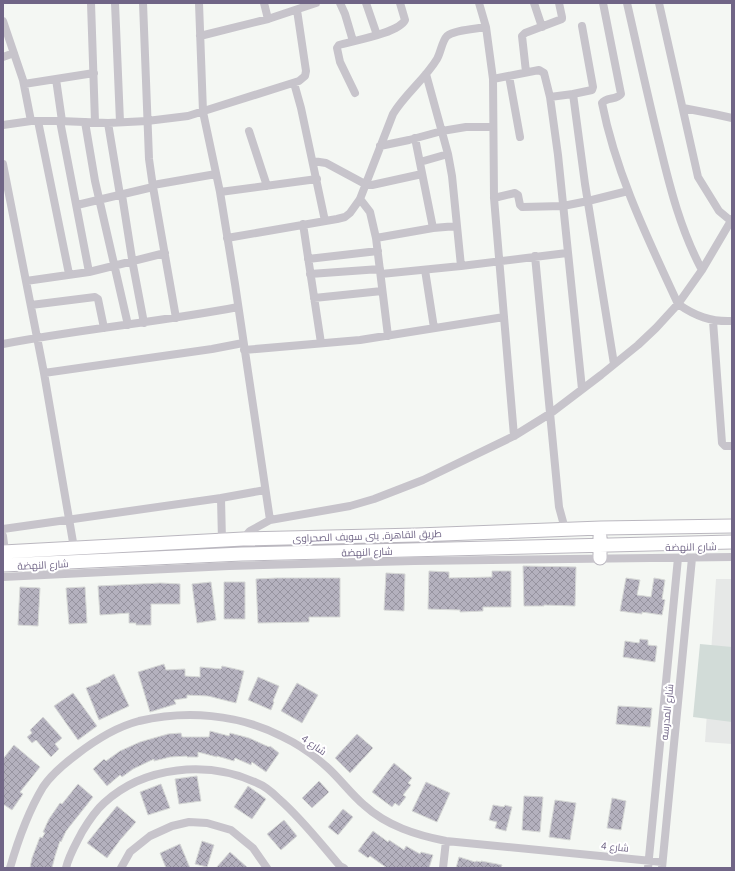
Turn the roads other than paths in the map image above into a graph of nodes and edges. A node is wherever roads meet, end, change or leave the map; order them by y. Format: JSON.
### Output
{"nodes":[{"id":1,"x":91,"y":3,"type":"edge"},
{"id":2,"x":115,"y":3,"type":"edge"},
{"id":3,"x":143,"y":3,"type":"edge"},
{"id":4,"x":199,"y":3,"type":"edge"},
{"id":5,"x":264,"y":3,"type":"edge"},
{"id":6,"x":340,"y":3,"type":"edge"},
{"id":7,"x":366,"y":3,"type":"edge"},
{"id":8,"x":400,"y":3,"type":"edge"},
{"id":9,"x":479,"y":3,"type":"edge"},
{"id":10,"x":534,"y":3,"type":"edge"},
{"id":11,"x":559,"y":3,"type":"edge"},
{"id":12,"x":603,"y":3,"type":"edge"},
{"id":13,"x":627,"y":3,"type":"edge"},
{"id":14,"x":659,"y":3,"type":"edge"},
{"id":15,"x":311,"y":4,"type":"edge"},
{"id":16,"x":297,"y":10,"type":"junction"},
{"id":17,"x":268,"y":19,"type":"junction"},
{"id":18,"x":3,"y":20,"type":"edge"},
{"id":19,"x":582,"y":26,"type":"dead end"},
{"id":20,"x":486,"y":27,"type":"junction"},
{"id":21,"x":542,"y":27,"type":"junction"},
{"id":22,"x":377,"y":35,"type":"junction"},
{"id":23,"x":200,"y":36,"type":"junction"},
{"id":24,"x":353,"y":41,"type":"junction"},
{"id":25,"x":14,"y":53,"type":"junction"},
{"id":26,"x":3,"y":57,"type":"edge"},
{"id":27,"x":526,"y":72,"type":"junction"},
{"id":28,"x":94,"y":73,"type":"junction"},
{"id":29,"x":426,"y":74,"type":"junction"},
{"id":30,"x":509,"y":76,"type":"junction"},
{"id":31,"x":56,"y":79,"type":"junction"},
{"id":32,"x":492,"y":79,"type":"junction"},
{"id":33,"x":294,"y":83,"type":"junction"},
{"id":34,"x":24,"y":84,"type":"junction"},
{"id":35,"x":355,"y":93,"type":"dead end"},
{"id":36,"x":573,"y":94,"type":"junction"},
{"id":37,"x":550,"y":97,"type":"junction"},
{"id":38,"x":683,"y":108,"type":"junction"},
{"id":39,"x":203,"y":112,"type":"junction"},
{"id":40,"x":732,"y":118,"type":"edge"},
{"id":41,"x":35,"y":121,"type":"junction"},
{"id":42,"x":61,"y":121,"type":"junction"},
{"id":43,"x":147,"y":121,"type":"junction"},
{"id":44,"x":85,"y":122,"type":"junction"},
{"id":45,"x":95,"y":122,"type":"junction"},
{"id":46,"x":120,"y":122,"type":"junction"},
{"id":47,"x":108,"y":123,"type":"junction"},
{"id":48,"x":3,"y":125,"type":"edge"},
{"id":49,"x":493,"y":127,"type":"junction"},
{"id":50,"x":249,"y":130,"type":"dead end"},
{"id":51,"x":442,"y":131,"type":"junction"},
{"id":52,"x":520,"y":137,"type":"dead end"},
{"id":53,"x":415,"y":138,"type":"junction"},
{"id":54,"x":380,"y":146,"type":"junction"},
{"id":55,"x":448,"y":154,"type":"junction"},
{"id":56,"x":313,"y":161,"type":"junction"},
{"id":57,"x":420,"y":162,"type":"junction"},
{"id":58,"x":3,"y":164,"type":"edge"},
{"id":59,"x":216,"y":174,"type":"junction"},
{"id":60,"x":422,"y":174,"type":"junction"},
{"id":61,"x":317,"y":179,"type":"junction"},
{"id":62,"x":365,"y":184,"type":"junction"},
{"id":63,"x":153,"y":186,"type":"junction"},
{"id":64,"x":267,"y":186,"type":"junction"},
{"id":65,"x":628,"y":191,"type":"junction"},
{"id":66,"x":220,"y":192,"type":"junction"},
{"id":67,"x":121,"y":195,"type":"junction"},
{"id":68,"x":494,"y":198,"type":"junction"},
{"id":69,"x":99,"y":199,"type":"junction"},
{"id":70,"x":360,"y":199,"type":"junction"},
{"id":71,"x":588,"y":201,"type":"junction"},
{"id":72,"x":76,"y":205,"type":"junction"},
{"id":73,"x":563,"y":206,"type":"junction"},
{"id":74,"x":732,"y":220,"type":"edge"},
{"id":75,"x":325,"y":221,"type":"junction"},
{"id":76,"x":303,"y":224,"type":"junction"},
{"id":77,"x":457,"y":226,"type":"junction"},
{"id":78,"x":433,"y":228,"type":"junction"},
{"id":79,"x":227,"y":238,"type":"junction"},
{"id":80,"x":376,"y":238,"type":"junction"},
{"id":81,"x":378,"y":251,"type":"junction"},
{"id":82,"x":567,"y":253,"type":"junction"},
{"id":83,"x":164,"y":254,"type":"junction"},
{"id":84,"x":535,"y":256,"type":"junction"},
{"id":85,"x":308,"y":258,"type":"junction"},
{"id":86,"x":499,"y":261,"type":"junction"},
{"id":87,"x":132,"y":262,"type":"junction"},
{"id":88,"x":115,"y":265,"type":"junction"},
{"id":89,"x":461,"y":266,"type":"junction"},
{"id":90,"x":425,"y":270,"type":"junction"},
{"id":91,"x":702,"y":270,"type":"junction"},
{"id":92,"x":89,"y":272,"type":"junction"},
{"id":93,"x":380,"y":272,"type":"junction"},
{"id":94,"x":69,"y":274,"type":"junction"},
{"id":95,"x":310,"y":274,"type":"junction"},
{"id":96,"x":26,"y":281,"type":"junction"},
{"id":97,"x":382,"y":291,"type":"junction"},
{"id":98,"x":314,"y":298,"type":"junction"},
{"id":99,"x":678,"y":304,"type":"junction"},
{"id":100,"x":31,"y":305,"type":"junction"},
{"id":101,"x":238,"y":307,"type":"junction"},
{"id":102,"x":504,"y":317,"type":"junction"},
{"id":103,"x":176,"y":318,"type":"junction"},
{"id":104,"x":713,"y":321,"type":"junction"},
{"id":105,"x":732,"y":321,"type":"edge"},
{"id":106,"x":144,"y":323,"type":"junction"},
{"id":107,"x":128,"y":325,"type":"junction"},
{"id":108,"x":104,"y":328,"type":"junction"},
{"id":109,"x":434,"y":328,"type":"junction"},
{"id":110,"x":388,"y":336,"type":"junction"},
{"id":111,"x":38,"y":338,"type":"junction"},
{"id":112,"x":321,"y":343,"type":"junction"},
{"id":113,"x":3,"y":344,"type":"edge"},
{"id":114,"x":243,"y":346,"type":"junction"},
{"id":115,"x":614,"y":364,"type":"junction"},
{"id":116,"x":44,"y":373,"type":"junction"},
{"id":117,"x":582,"y":389,"type":"junction"},
{"id":118,"x":551,"y":413,"type":"junction"},
{"id":119,"x":514,"y":436,"type":"junction"},
{"id":120,"x":732,"y":446,"type":"edge"},
{"id":121,"x":265,"y":490,"type":"junction"},
{"id":122,"x":221,"y":498,"type":"junction"},
{"id":123,"x":69,"y":520,"type":"junction"},
{"id":124,"x":270,"y":520,"type":"junction"},
{"id":125,"x":732,"y":526,"type":"edge"},
{"id":126,"x":600,"y":528,"type":"junction"},
{"id":127,"x":3,"y":529,"type":"edge"},
{"id":128,"x":565,"y":529,"type":"junction"},
{"id":129,"x":3,"y":536,"type":"edge"},
{"id":130,"x":243,"y":539,"type":"junction"},
{"id":131,"x":222,"y":541,"type":"junction"},
{"id":132,"x":732,"y":542,"type":"edge"},
{"id":133,"x":600,"y":545,"type":"junction"},
{"id":134,"x":74,"y":548,"type":"junction"},
{"id":135,"x":4,"y":552,"type":"edge"},
{"id":136,"x":732,"y":557,"type":"edge"},
{"id":137,"x":600,"y":558,"type":"junction"},
{"id":138,"x":678,"y":558,"type":"junction"},
{"id":139,"x":692,"y":558,"type":"junction"},
{"id":140,"x":3,"y":566,"type":"edge"},
{"id":141,"x":3,"y":577,"type":"edge"},
{"id":142,"x":446,"y":841,"type":"junction"},
{"id":143,"x":649,"y":864,"type":"edge"},
{"id":144,"x":662,"y":865,"type":"edge"},
{"id":145,"x":10,"y":868,"type":"edge"},
{"id":146,"x":66,"y":868,"type":"edge"},
{"id":147,"x":121,"y":868,"type":"edge"},
{"id":148,"x":267,"y":868,"type":"edge"},
{"id":149,"x":344,"y":868,"type":"edge"},
{"id":150,"x":442,"y":868,"type":"edge"}],
"edges":[{"from":1,"to":28,"type":"street"},
{"from":2,"to":46,"type":"street"},
{"from":3,"to":43,"type":"street"},
{"from":4,"to":23,"type":"street"},
{"from":5,"to":17,"type":"street"},
{"from":6,"to":24,"type":"street"},
{"from":7,"to":22,"type":"street"},
{"from":8,"to":22,"type":"street"},
{"from":9,"to":20,"type":"street"},
{"from":10,"to":21,"type":"street"},
{"from":11,"to":21,"type":"street"},
{"from":12,"to":65,"type":"street"},
{"from":13,"to":91,"type":"street"},
{"from":14,"to":38,"type":"street"},
{"from":15,"to":16,"type":"street"},
{"from":16,"to":17,"type":"street"},
{"from":16,"to":33,"type":"street"},
{"from":17,"to":23,"type":"street"},
{"from":18,"to":25,"type":"street"},
{"from":19,"to":36,"type":"street"},
{"from":20,"to":29,"type":"street"},
{"from":20,"to":32,"type":"street"},
{"from":21,"to":27,"type":"street"},
{"from":22,"to":24,"type":"street"},
{"from":23,"to":39,"type":"street"},
{"from":24,"to":35,"type":"street"},
{"from":25,"to":26,"type":"street"},
{"from":25,"to":34,"type":"street"},
{"from":27,"to":30,"type":"street"},
{"from":27,"to":37,"type":"street"},
{"from":28,"to":31,"type":"street"},
{"from":28,"to":45,"type":"street"},
{"from":29,"to":51,"type":"street"},
{"from":29,"to":54,"type":"street"},
{"from":30,"to":32,"type":"street"},
{"from":30,"to":52,"type":"street"},
{"from":31,"to":34,"type":"street"},
{"from":31,"to":42,"type":"street"},
{"from":32,"to":49,"type":"street"},
{"from":33,"to":39,"type":"street"},
{"from":33,"to":56,"type":"street"},
{"from":34,"to":41,"type":"street"},
{"from":36,"to":37,"type":"street"},
{"from":36,"to":71,"type":"street"},
{"from":37,"to":73,"type":"street"},
{"from":38,"to":40,"type":"street"},
{"from":38,"to":74,"type":"street"},
{"from":39,"to":43,"type":"street"},
{"from":39,"to":59,"type":"street"},
{"from":41,"to":42,"type":"street"},
{"from":41,"to":48,"type":"street"},
{"from":41,"to":94,"type":"street"},
{"from":42,"to":44,"type":"street"},
{"from":42,"to":72,"type":"street"},
{"from":43,"to":46,"type":"street"},
{"from":43,"to":63,"type":"street"},
{"from":44,"to":45,"type":"street"},
{"from":44,"to":69,"type":"street"},
{"from":45,"to":47,"type":"street"},
{"from":46,"to":47,"type":"street"},
{"from":47,"to":67,"type":"street"},
{"from":49,"to":51,"type":"street"},
{"from":49,"to":68,"type":"street"},
{"from":50,"to":64,"type":"street"},
{"from":51,"to":53,"type":"street"},
{"from":51,"to":55,"type":"street"},
{"from":53,"to":54,"type":"street"},
{"from":53,"to":57,"type":"street"},
{"from":54,"to":62,"type":"street"},
{"from":55,"to":57,"type":"street"},
{"from":55,"to":77,"type":"street"},
{"from":56,"to":61,"type":"street"},
{"from":56,"to":62,"type":"street"},
{"from":57,"to":60,"type":"street"},
{"from":58,"to":96,"type":"street"},
{"from":59,"to":63,"type":"street"},
{"from":59,"to":66,"type":"street"},
{"from":60,"to":62,"type":"street"},
{"from":60,"to":78,"type":"street"},
{"from":61,"to":64,"type":"street"},
{"from":61,"to":75,"type":"street"},
{"from":62,"to":70,"type":"street"},
{"from":63,"to":67,"type":"street"},
{"from":63,"to":83,"type":"street"},
{"from":64,"to":66,"type":"street"},
{"from":65,"to":71,"type":"street"},
{"from":65,"to":99,"type":"street"},
{"from":66,"to":79,"type":"street"},
{"from":67,"to":69,"type":"street"},
{"from":67,"to":87,"type":"street"},
{"from":68,"to":73,"type":"street"},
{"from":68,"to":86,"type":"street"},
{"from":69,"to":72,"type":"street"},
{"from":69,"to":88,"type":"street"},
{"from":70,"to":75,"type":"street"},
{"from":70,"to":80,"type":"street"},
{"from":71,"to":73,"type":"street"},
{"from":71,"to":115,"type":"street"},
{"from":72,"to":92,"type":"street"},
{"from":73,"to":82,"type":"street"},
{"from":74,"to":91,"type":"street"},
{"from":75,"to":76,"type":"street"},
{"from":76,"to":79,"type":"street"},
{"from":76,"to":85,"type":"street"},
{"from":77,"to":78,"type":"street"},
{"from":77,"to":89,"type":"street"},
{"from":78,"to":80,"type":"street"},
{"from":79,"to":101,"type":"street"},
{"from":80,"to":81,"type":"street"},
{"from":81,"to":85,"type":"street"},
{"from":81,"to":93,"type":"street"},
{"from":82,"to":84,"type":"street"},
{"from":82,"to":117,"type":"street"},
{"from":83,"to":87,"type":"street"},
{"from":83,"to":103,"type":"street"},
{"from":84,"to":86,"type":"street"},
{"from":84,"to":118,"type":"street"},
{"from":85,"to":95,"type":"street"},
{"from":86,"to":89,"type":"street"},
{"from":86,"to":102,"type":"street"},
{"from":87,"to":88,"type":"street"},
{"from":87,"to":106,"type":"street"},
{"from":88,"to":92,"type":"street"},
{"from":88,"to":107,"type":"street"},
{"from":89,"to":90,"type":"street"},
{"from":90,"to":93,"type":"street"},
{"from":90,"to":109,"type":"street"},
{"from":91,"to":99,"type":"street"},
{"from":92,"to":94,"type":"street"},
{"from":93,"to":95,"type":"street"},
{"from":93,"to":97,"type":"street"},
{"from":94,"to":96,"type":"street"},
{"from":95,"to":98,"type":"street"},
{"from":96,"to":100,"type":"street"},
{"from":97,"to":98,"type":"street"},
{"from":97,"to":110,"type":"street"},
{"from":98,"to":112,"type":"street"},
{"from":99,"to":104,"type":"street"},
{"from":99,"to":115,"type":"street"},
{"from":100,"to":108,"type":"street"},
{"from":100,"to":111,"type":"street"},
{"from":101,"to":103,"type":"street"},
{"from":101,"to":114,"type":"street"},
{"from":102,"to":109,"type":"street"},
{"from":102,"to":119,"type":"street"},
{"from":103,"to":106,"type":"street"},
{"from":104,"to":105,"type":"street"},
{"from":104,"to":120,"type":"street"},
{"from":106,"to":107,"type":"street"},
{"from":107,"to":108,"type":"street"},
{"from":108,"to":111,"type":"street"},
{"from":109,"to":110,"type":"street"},
{"from":110,"to":112,"type":"street"},
{"from":111,"to":113,"type":"street"},
{"from":111,"to":116,"type":"street"},
{"from":112,"to":114,"type":"street"},
{"from":114,"to":116,"type":"street"},
{"from":114,"to":121,"type":"street"},
{"from":115,"to":117,"type":"street"},
{"from":116,"to":123,"type":"street"},
{"from":117,"to":118,"type":"street"},
{"from":118,"to":119,"type":"street"},
{"from":118,"to":128,"type":"street"},
{"from":119,"to":124,"type":"street"},
{"from":121,"to":122,"type":"street"},
{"from":121,"to":124,"type":"street"},
{"from":122,"to":123,"type":"street"},
{"from":122,"to":131,"type":"street"},
{"from":123,"to":127,"type":"street"},
{"from":123,"to":134,"type":"street"},
{"from":124,"to":130,"type":"street"},
{"from":125,"to":126,"type":"main road","name":"طريق القاهرة, بنى سويف الصحراوى"},
{"from":126,"to":128,"type":"main road","name":"طريق القاهرة, بنى سويف الصحراوى"},
{"from":126,"to":133,"type":"main road"},
{"from":128,"to":130,"type":"main road","name":"طريق القاهرة, بنى سويف الصحراوى"},
{"from":129,"to":135,"type":"street"},
{"from":130,"to":131,"type":"main road","name":"طريق القاهرة, بنى سويف الصحراوى"},
{"from":131,"to":134,"type":"main road","name":"طريق القاهرة, بنى سويف الصحراوى"},
{"from":132,"to":133,"type":"main road","name":"طريق القاهرة, بنى سويف الصحراوى"},
{"from":133,"to":137,"type":"main road"},
{"from":133,"to":140,"type":"main road","name":"طريق القاهرة, بنى سويف الصحراوى"},
{"from":134,"to":135,"type":"main road","name":"طريق القاهرة, بنى سويف الصحراوى"},
{"from":136,"to":139,"type":"street","name":"شارع النهضة"},
{"from":137,"to":138,"type":"street","name":"شارع النهضة"},
{"from":137,"to":141,"type":"street","name":"شارع النهضة"},
{"from":138,"to":139,"type":"street","name":"شارع النهضة"},
{"from":138,"to":143,"type":"street","name":"شارع المدرسه"},
{"from":139,"to":144,"type":"street","name":"شارع المدرسه"},
{"from":142,"to":143,"type":"street","name":"شارع 4"},
{"from":142,"to":145,"type":"street","name":"شارع 4"},
{"from":142,"to":150,"type":"street"},
{"from":143,"to":144,"type":"street","name":"شارع 4"},
{"from":146,"to":149,"type":"street"},
{"from":147,"to":148,"type":"street"}]}
